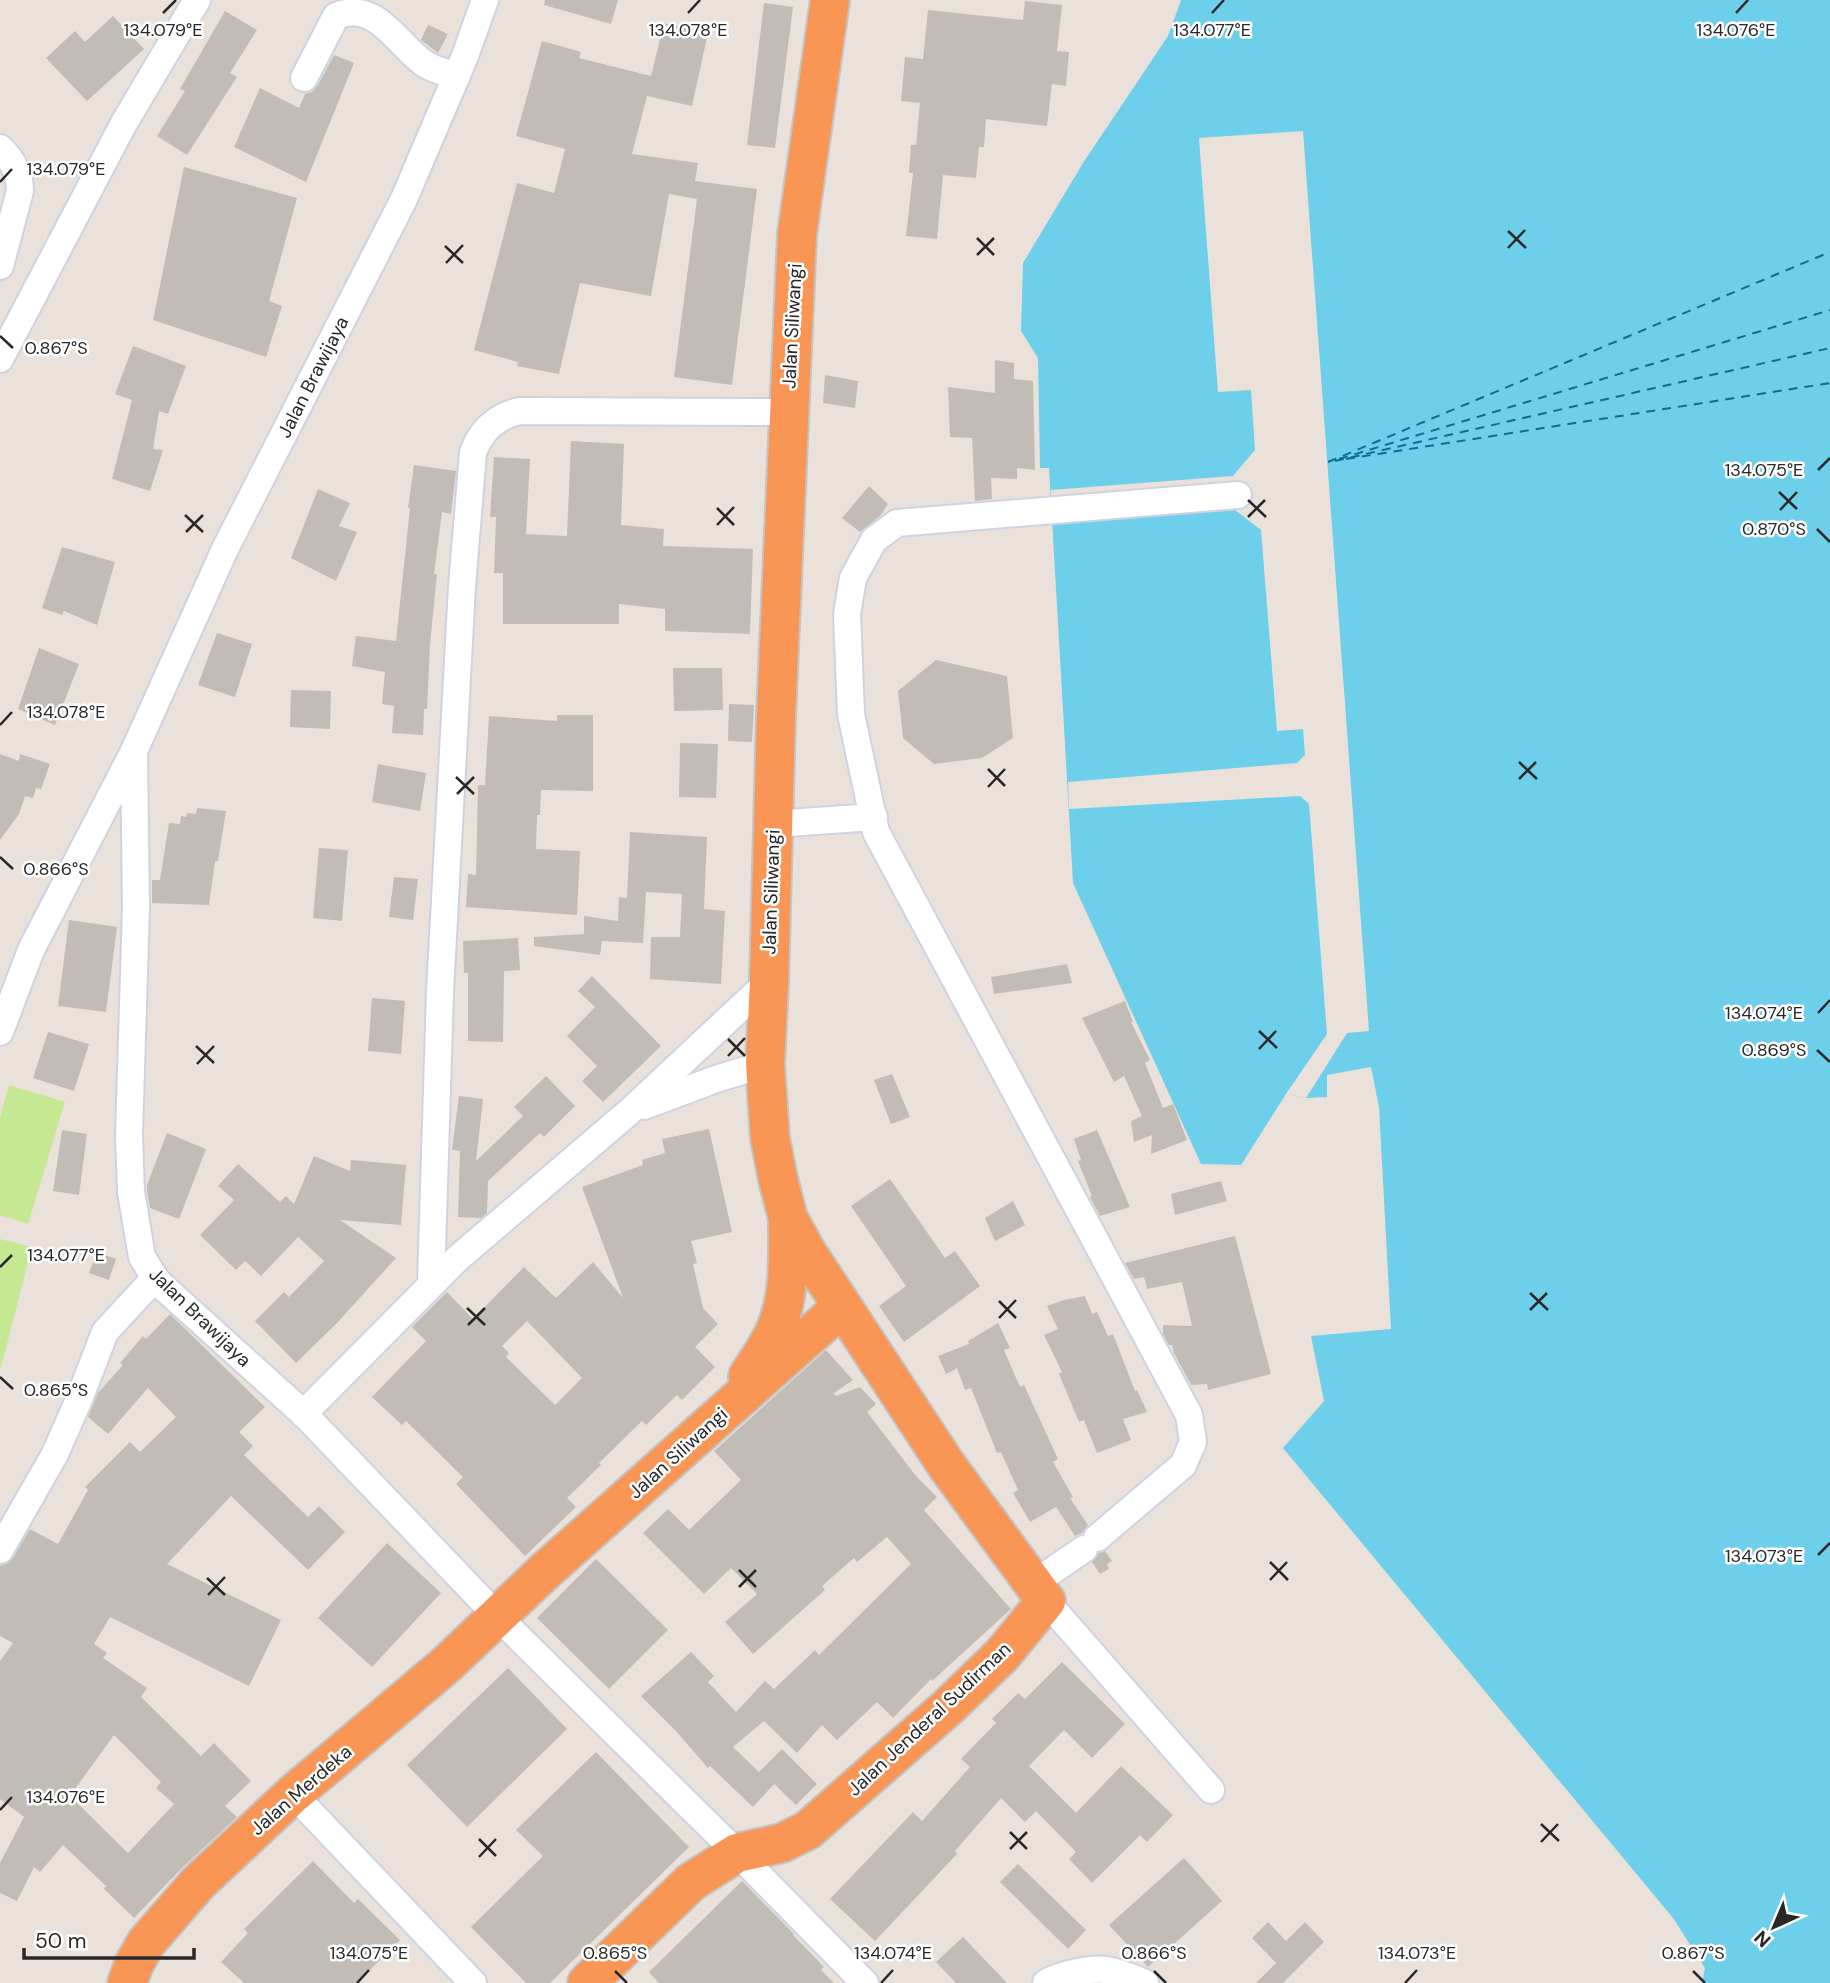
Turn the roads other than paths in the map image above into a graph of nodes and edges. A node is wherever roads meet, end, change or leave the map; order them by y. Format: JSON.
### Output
{"nodes":[{"id":1,"x":197,"y":0,"type":"edge"},
{"id":2,"x":485,"y":0,"type":"edge"},
{"id":3,"x":830,"y":0,"type":"edge"},
{"id":4,"x":457,"y":76,"type":"junction"},
{"id":5,"x":304,"y":78,"type":"dead end"},
{"id":6,"x":0,"y":148,"type":"edge"},
{"id":7,"x":0,"y":266,"type":"edge"},
{"id":8,"x":2,"y":348,"type":"edge"},
{"id":9,"x":788,"y":412,"type":"junction"},
{"id":10,"x":1238,"y":495,"type":"dead end"},
{"id":11,"x":134,"y":751,"type":"junction"},
{"id":12,"x":874,"y":817,"type":"junction"},
{"id":13,"x":773,"y":824,"type":"junction"},
{"id":14,"x":94,"y":828,"type":"junction"},
{"id":15,"x":134,"y":838,"type":"junction"},
{"id":16,"x":769,"y":981,"type":"junction"},
{"id":17,"x":0,"y":1031,"type":"edge"},
{"id":18,"x":765,"y":1064,"type":"junction"},
{"id":19,"x":629,"y":1112,"type":"junction"},
{"id":20,"x":788,"y":1219,"type":"junction"},
{"id":21,"x":155,"y":1278,"type":"junction"},
{"id":22,"x":432,"y":1283,"type":"junction"},
{"id":23,"x":842,"y":1307,"type":"junction"},
{"id":24,"x":726,"y":1410,"type":"junction"},
{"id":25,"x":303,"y":1414,"type":"junction"},
{"id":26,"x":0,"y":1550,"type":"edge"},
{"id":27,"x":1039,"y":1593,"type":"junction"},
{"id":28,"x":498,"y":1617,"type":"junction"},
{"id":29,"x":1211,"y":1790,"type":"dead end"},
{"id":30,"x":293,"y":1794,"type":"junction"},
{"id":31,"x":737,"y":1853,"type":"junction"},
{"id":32,"x":127,"y":1983,"type":"edge"},
{"id":33,"x":472,"y":1983,"type":"edge"},
{"id":34,"x":587,"y":1983,"type":"edge"},
{"id":35,"x":865,"y":1983,"type":"edge"},
{"id":36,"x":1046,"y":1983,"type":"edge"},
{"id":37,"x":1145,"y":1983,"type":"edge"}],
"edges":[{"from":1,"to":8,"type":"street"},
{"from":2,"to":4,"type":"street","name":"Jalan Brawijaya"},
{"from":3,"to":9,"type":"highway","name":"Jalan Siliwangi"},
{"from":4,"to":5,"type":"street"},
{"from":4,"to":11,"type":"street","name":"Jalan Brawijaya"},
{"from":6,"to":7,"type":"street"},
{"from":9,"to":13,"type":"highway","name":"Jalan Siliwangi"},
{"from":9,"to":22,"type":"street"},
{"from":10,"to":12,"type":"street"},
{"from":11,"to":14,"type":"street","name":"Jalan Brawijaya"},
{"from":11,"to":15,"type":"street","name":"Jalan Brawijaya"},
{"from":12,"to":13,"type":"street"},
{"from":12,"to":27,"type":"street"},
{"from":13,"to":16,"type":"highway","name":"Jalan Siliwangi"},
{"from":14,"to":15,"type":"street"},
{"from":14,"to":17,"type":"street","name":"Jalan Brawijaya"},
{"from":15,"to":21,"type":"street","name":"Jalan Brawijaya"},
{"from":16,"to":18,"type":"highway","name":"Jalan Siliwangi"},
{"from":16,"to":19,"type":"street"},
{"from":18,"to":19,"type":"street"},
{"from":18,"to":20,"type":"highway","name":"Jalan Siliwangi"},
{"from":19,"to":22,"type":"street"},
{"from":20,"to":23,"type":"highway","name":"Jalan Siliwangi"},
{"from":20,"to":24,"type":"highway"},
{"from":21,"to":25,"type":"street","name":"Jalan Brawijaya"},
{"from":21,"to":26,"type":"street"},
{"from":22,"to":25,"type":"street"},
{"from":23,"to":24,"type":"highway","name":"Jalan Siliwangi"},
{"from":23,"to":27,"type":"highway"},
{"from":24,"to":28,"type":"highway","name":"Jalan Siliwangi"},
{"from":25,"to":28,"type":"street","name":"Jalan Brawijaya"},
{"from":27,"to":29,"type":"street"},
{"from":27,"to":31,"type":"highway","name":"Jalan Jenderal Sudirman"},
{"from":28,"to":30,"type":"highway","name":"Jalan Merdeka"},
{"from":28,"to":31,"type":"street","name":"Jalan Brawijaya"},
{"from":30,"to":32,"type":"highway","name":"Jalan Merdeka"},
{"from":30,"to":33,"type":"street"},
{"from":31,"to":34,"type":"highway","name":"Jalan Jenderal Sudirman"},
{"from":31,"to":35,"type":"street","name":"Jalan Brawijaya"},
{"from":36,"to":37,"type":"street"}]}
